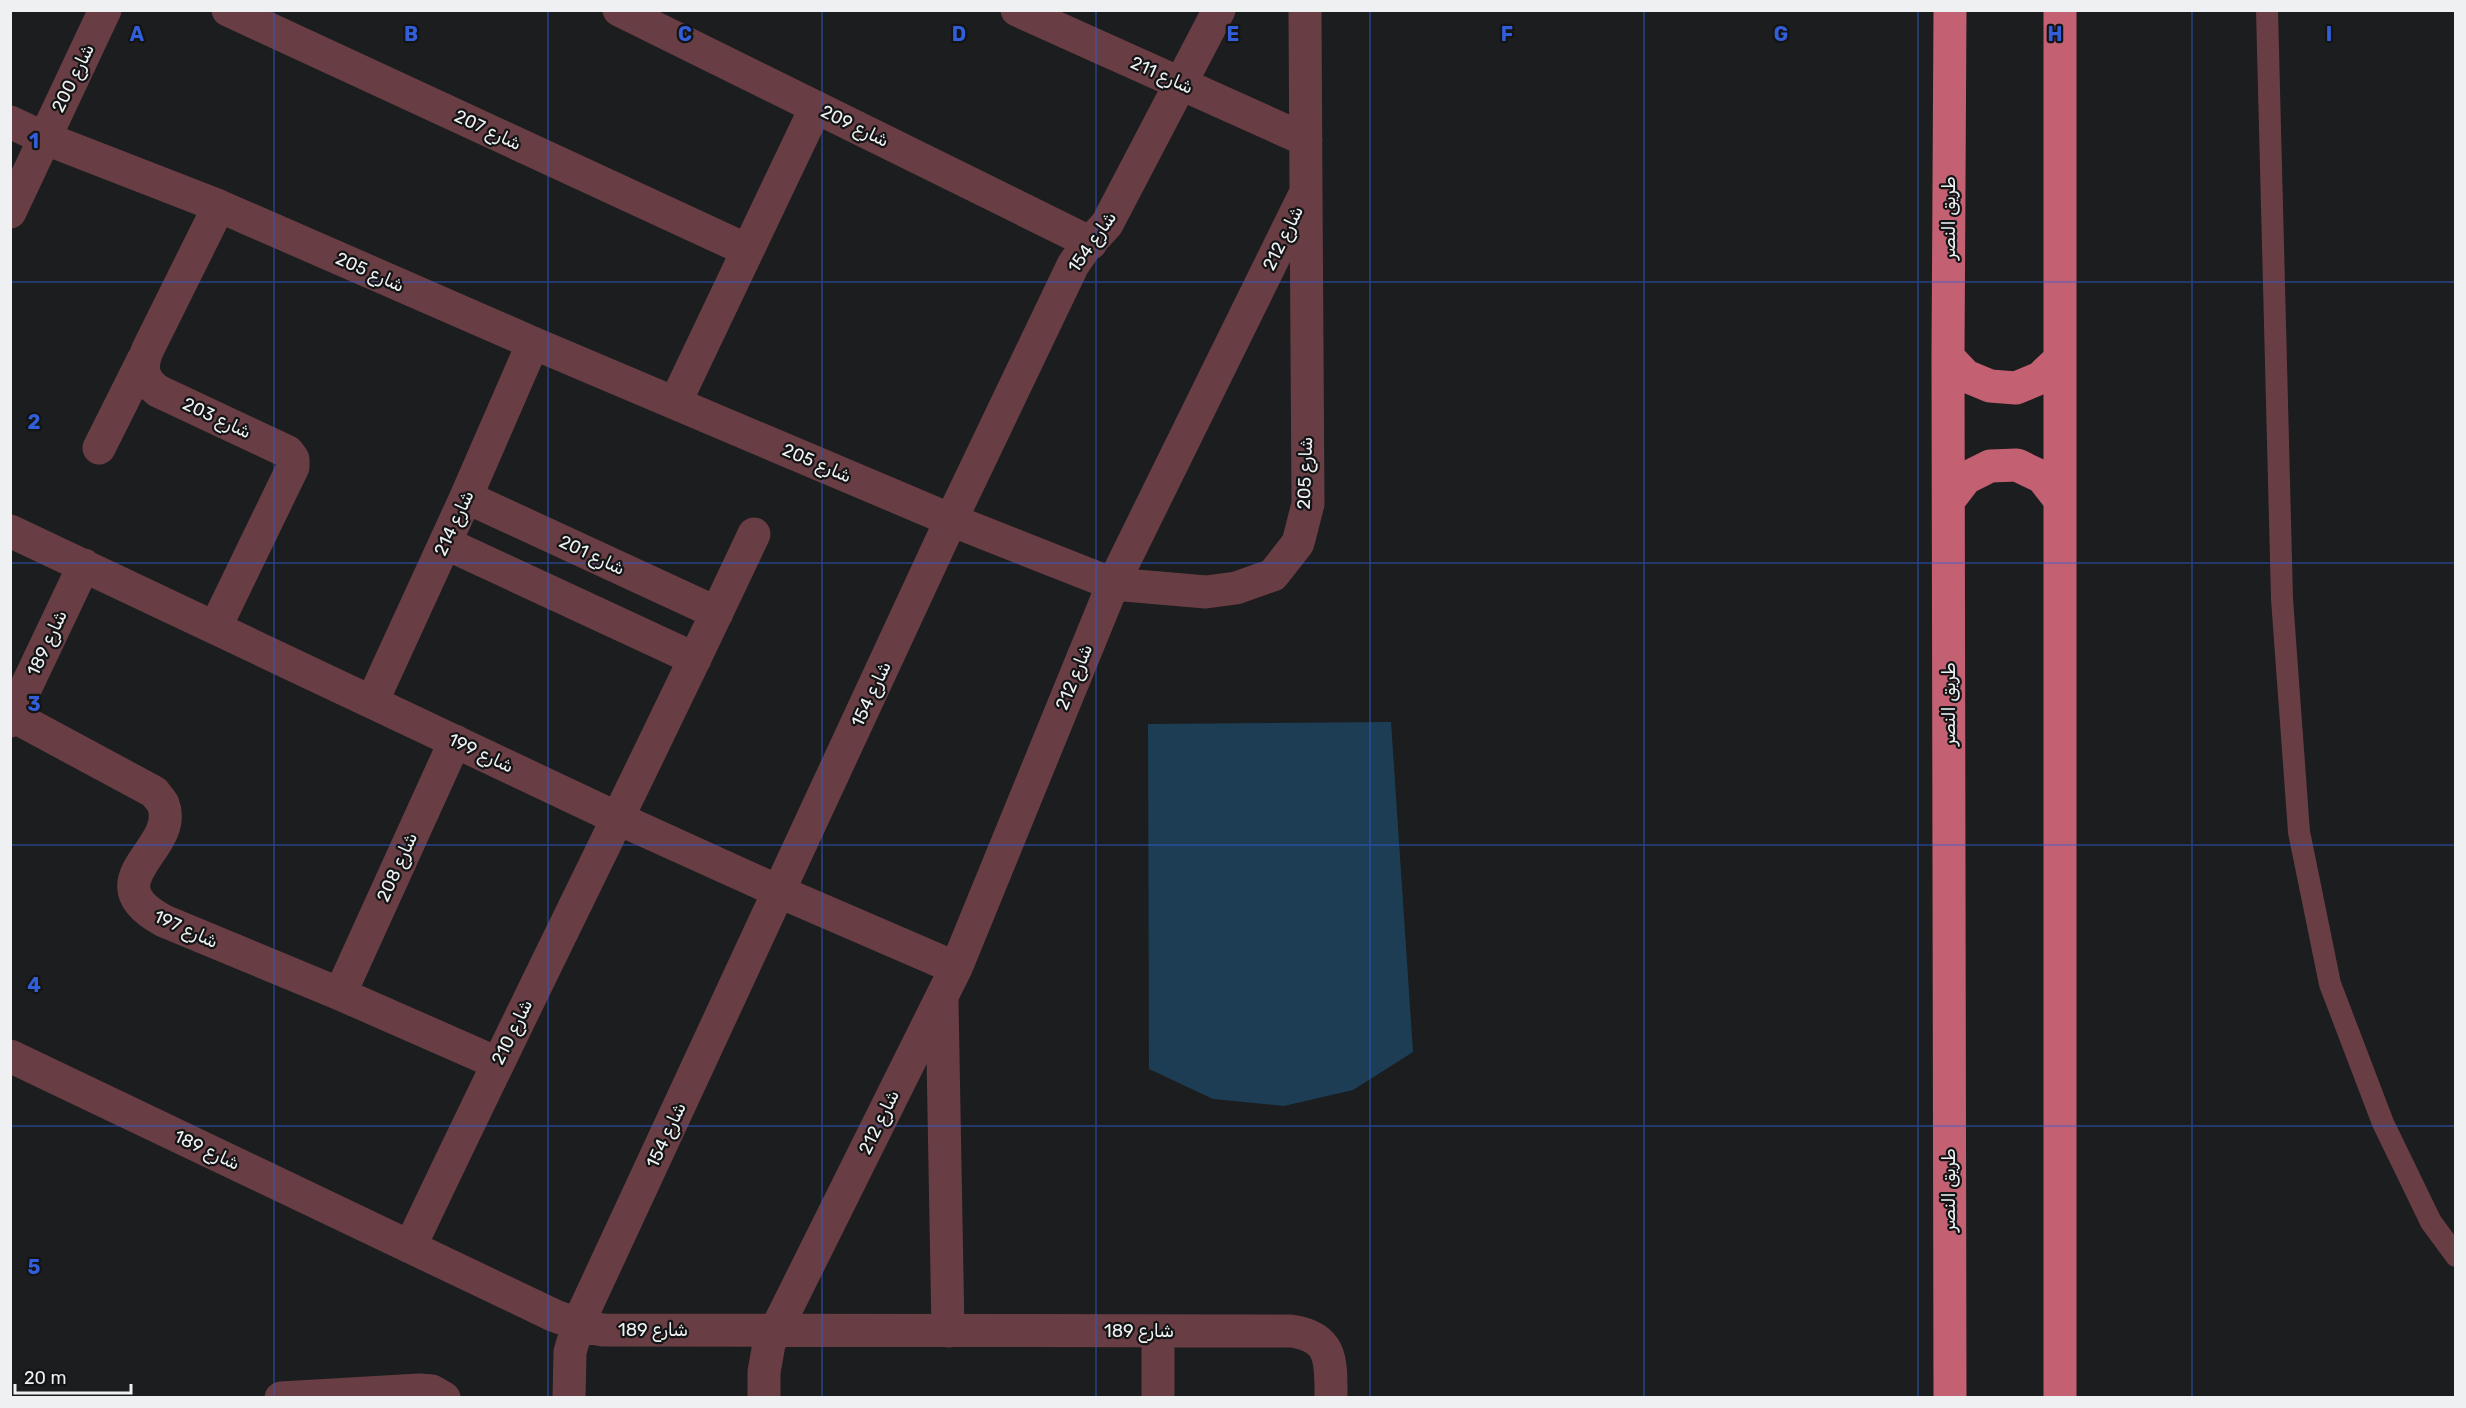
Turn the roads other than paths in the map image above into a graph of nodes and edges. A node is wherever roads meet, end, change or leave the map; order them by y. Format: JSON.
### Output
{"nodes":[{"id":1,"x":105,"y":10,"type":"edge"},
{"id":2,"x":228,"y":10,"type":"edge"},
{"id":3,"x":1219,"y":10,"type":"edge"},
{"id":4,"x":1305,"y":10,"type":"edge"},
{"id":5,"x":1950,"y":10,"type":"edge"},
{"id":6,"x":2060,"y":10,"type":"edge"},
{"id":7,"x":2267,"y":10,"type":"edge"},
{"id":8,"x":624,"y":12,"type":"edge"},
{"id":9,"x":1023,"y":12,"type":"edge"},
{"id":10,"x":1181,"y":84,"type":"junction"},
{"id":11,"x":816,"y":107,"type":"junction"},
{"id":12,"x":10,"y":122,"type":"edge"},
{"id":13,"x":44,"y":138,"type":"junction"},
{"id":14,"x":1306,"y":140,"type":"junction"},
{"id":15,"x":1306,"y":192,"type":"junction"},
{"id":16,"x":219,"y":206,"type":"junction"},
{"id":17,"x":10,"y":212,"type":"edge"},
{"id":18,"x":1091,"y":243,"type":"junction"},
{"id":19,"x":747,"y":250,"type":"junction"},
{"id":20,"x":533,"y":343,"type":"junction"},
{"id":21,"x":1948,"y":357,"type":"junction"},
{"id":22,"x":143,"y":360,"type":"junction"},
{"id":23,"x":2059,"y":360,"type":"junction"},
{"id":24,"x":675,"y":403,"type":"junction"},
{"id":25,"x":99,"y":448,"type":"dead end"},
{"id":26,"x":466,"y":497,"type":"junction"},
{"id":27,"x":2058,"y":499,"type":"junction"},
{"id":28,"x":1949,"y":500,"type":"junction"},
{"id":29,"x":951,"y":520,"type":"junction"},
{"id":30,"x":10,"y":531,"type":"edge"},
{"id":31,"x":754,"y":534,"type":"dead end"},
{"id":32,"x":445,"y":543,"type":"junction"},
{"id":33,"x":84,"y":565,"type":"junction"},
{"id":34,"x":1113,"y":584,"type":"junction"},
{"id":35,"x":717,"y":613,"type":"junction"},
{"id":36,"x":215,"y":628,"type":"junction"},
{"id":37,"x":695,"y":659,"type":"junction"},
{"id":38,"x":372,"y":702,"type":"junction"},
{"id":39,"x":12,"y":718,"type":"edge"},
{"id":40,"x":455,"y":741,"type":"junction"},
{"id":41,"x":619,"y":819,"type":"junction"},
{"id":42,"x":780,"y":892,"type":"junction"},
{"id":43,"x":949,"y":982,"type":"junction"},
{"id":44,"x":340,"y":994,"type":"junction"},
{"id":45,"x":10,"y":1056,"type":"edge"},
{"id":46,"x":496,"y":1063,"type":"junction"},
{"id":47,"x":410,"y":1246,"type":"junction"},
{"id":48,"x":2456,"y":1256,"type":"edge"},
{"id":49,"x":578,"y":1324,"type":"junction"},
{"id":50,"x":775,"y":1330,"type":"junction"},
{"id":51,"x":948,"y":1331,"type":"junction"},
{"id":52,"x":1158,"y":1331,"type":"junction"},
{"id":53,"x":1331,"y":1385,"type":"edge"},
{"id":54,"x":432,"y":1394,"type":"edge"},
{"id":55,"x":281,"y":1398,"type":"edge"},
{"id":56,"x":569,"y":1398,"type":"edge"},
{"id":57,"x":764,"y":1398,"type":"edge"},
{"id":58,"x":1158,"y":1398,"type":"edge"},
{"id":59,"x":1950,"y":1398,"type":"edge"},
{"id":60,"x":2060,"y":1398,"type":"edge"}],
"edges":[{"from":1,"to":13,"type":"street","name":"شارع 200"},
{"from":2,"to":19,"type":"street","name":"شارع 207"},
{"from":3,"to":10,"type":"street","name":"شارع 154"},
{"from":4,"to":14,"type":"street","name":"شارع 212"},
{"from":5,"to":21,"type":"highway","name":"طريق النصر"},
{"from":6,"to":23,"type":"highway"},
{"from":7,"to":48,"type":"lane"},
{"from":8,"to":11,"type":"street","name":"شارع 209"},
{"from":9,"to":10,"type":"street","name":"شارع 211"},
{"from":10,"to":14,"type":"street","name":"شارع 211"},
{"from":10,"to":18,"type":"street","name":"شارع 154"},
{"from":11,"to":18,"type":"street","name":"شارع 209"},
{"from":11,"to":19,"type":"street"},
{"from":12,"to":13,"type":"street","name":"شارع 205"},
{"from":13,"to":16,"type":"street","name":"شارع 205"},
{"from":13,"to":17,"type":"street","name":"شارع 200"},
{"from":14,"to":15,"type":"street","name":"شارع 212"},
{"from":15,"to":34,"type":"street","name":"شارع 212"},
{"from":15,"to":34,"type":"street","name":"شارع 205"},
{"from":16,"to":20,"type":"street","name":"شارع 205"},
{"from":16,"to":22,"type":"street"},
{"from":18,"to":29,"type":"street","name":"شارع 154"},
{"from":19,"to":24,"type":"street"},
{"from":20,"to":24,"type":"street","name":"شارع 205"},
{"from":20,"to":26,"type":"street","name":"شارع 214"},
{"from":21,"to":23,"type":"highway"},
{"from":21,"to":28,"type":"highway","name":"طريق النصر"},
{"from":22,"to":25,"type":"street"},
{"from":22,"to":36,"type":"street","name":"شارع 203"},
{"from":23,"to":27,"type":"highway"},
{"from":24,"to":29,"type":"street","name":"شارع 205"},
{"from":26,"to":32,"type":"street","name":"شارع 214"},
{"from":26,"to":35,"type":"street","name":"شارع 201"},
{"from":27,"to":28,"type":"highway"},
{"from":27,"to":60,"type":"highway"},
{"from":28,"to":59,"type":"highway","name":"طريق النصر"},
{"from":29,"to":34,"type":"street","name":"شارع 205"},
{"from":29,"to":42,"type":"street","name":"شارع 154"},
{"from":30,"to":33,"type":"street","name":"شارع 199"},
{"from":31,"to":35,"type":"street"},
{"from":32,"to":37,"type":"street"},
{"from":32,"to":38,"type":"street","name":"شارع 214"},
{"from":33,"to":36,"type":"street","name":"شارع 199"},
{"from":33,"to":39,"type":"street","name":"شارع 189"},
{"from":34,"to":43,"type":"street","name":"شارع 212"},
{"from":35,"to":37,"type":"street"},
{"from":36,"to":38,"type":"street","name":"شارع 199"},
{"from":37,"to":41,"type":"street"},
{"from":38,"to":40,"type":"street","name":"شارع 199"},
{"from":39,"to":44,"type":"street","name":"شارع 197"},
{"from":40,"to":41,"type":"street","name":"شارع 199"},
{"from":40,"to":44,"type":"street","name":"شارع 208"},
{"from":41,"to":42,"type":"street","name":"شارع 199"},
{"from":41,"to":46,"type":"street","name":"شارع 210"},
{"from":42,"to":43,"type":"street","name":"شارع 199"},
{"from":42,"to":49,"type":"street","name":"شارع 154"},
{"from":43,"to":50,"type":"street","name":"شارع 212"},
{"from":43,"to":51,"type":"street"},
{"from":44,"to":46,"type":"street","name":"شارع 197"},
{"from":45,"to":47,"type":"street","name":"شارع 189"},
{"from":46,"to":47,"type":"street","name":"شارع 210"},
{"from":47,"to":49,"type":"street","name":"شارع 189"},
{"from":49,"to":50,"type":"street","name":"شارع 189"},
{"from":49,"to":56,"type":"street","name":"شارع 154"},
{"from":50,"to":51,"type":"street","name":"شارع 189"},
{"from":50,"to":57,"type":"street","name":"شارع 212"},
{"from":51,"to":52,"type":"street","name":"شارع 189"},
{"from":52,"to":53,"type":"street","name":"شارع 189"},
{"from":52,"to":58,"type":"street"},
{"from":54,"to":55,"type":"street"}]}
